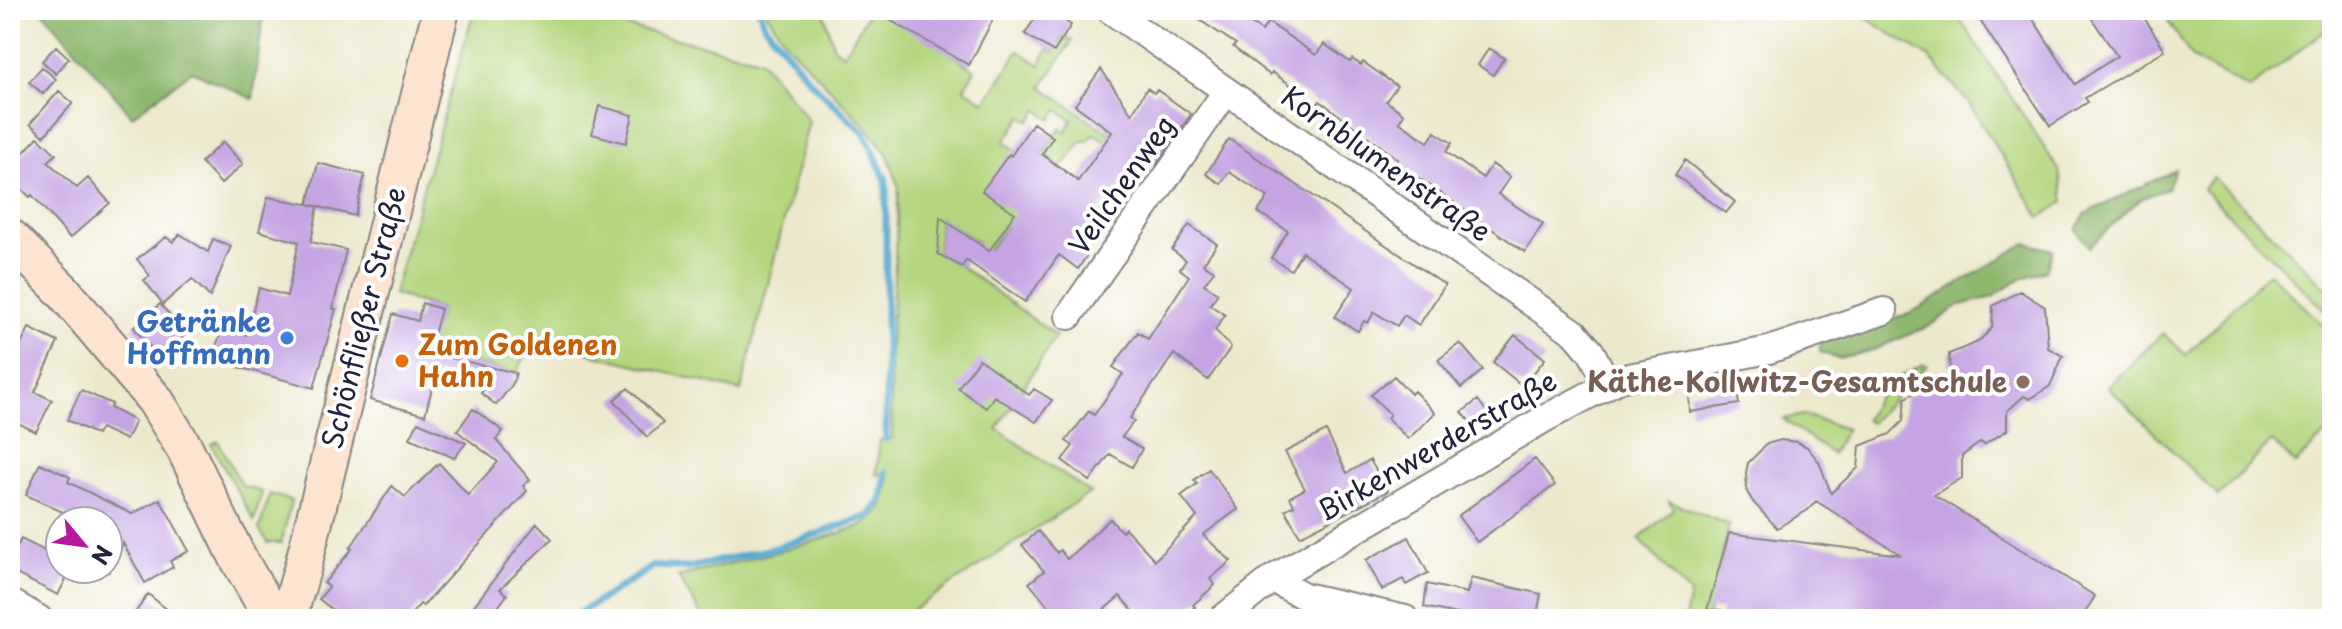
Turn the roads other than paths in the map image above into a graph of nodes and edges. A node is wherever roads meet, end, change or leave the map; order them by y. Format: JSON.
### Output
{"nodes":[{"id":1,"x":441,"y":10,"type":"edge"},
{"id":2,"x":1110,"y":10,"type":"edge"},
{"id":3,"x":1226,"y":92,"type":"junction"},
{"id":4,"x":10,"y":237,"type":"edge"},
{"id":5,"x":1884,"y":311,"type":"dead end"},
{"id":6,"x":1069,"y":316,"type":"dead end"},
{"id":7,"x":1608,"y":384,"type":"junction"},
{"id":8,"x":1272,"y":579,"type":"junction"},
{"id":9,"x":10,"y":602,"type":"edge"},
{"id":10,"x":272,"y":616,"type":"edge"},
{"id":11,"x":39,"y":619,"type":"edge"},
{"id":12,"x":1222,"y":619,"type":"edge"},
{"id":13,"x":1405,"y":619,"type":"edge"}],
"edges":[{"from":1,"to":10,"type":"main road","name":"Schönfließer Straße"},
{"from":2,"to":3,"type":"street","name":"Kornblumenstraße"},
{"from":3,"to":6,"type":"street","name":"Veilchenweg"},
{"from":3,"to":7,"type":"street","name":"Kornblumenstraße"},
{"from":4,"to":10,"type":"main road"},
{"from":5,"to":7,"type":"street","name":"Birkenwerderstraße"},
{"from":7,"to":8,"type":"street","name":"Birkenwerderstraße"},
{"from":8,"to":12,"type":"street","name":"Birkenwerderstraße"},
{"from":8,"to":13,"type":"street"},
{"from":9,"to":11,"type":"street"}]}
